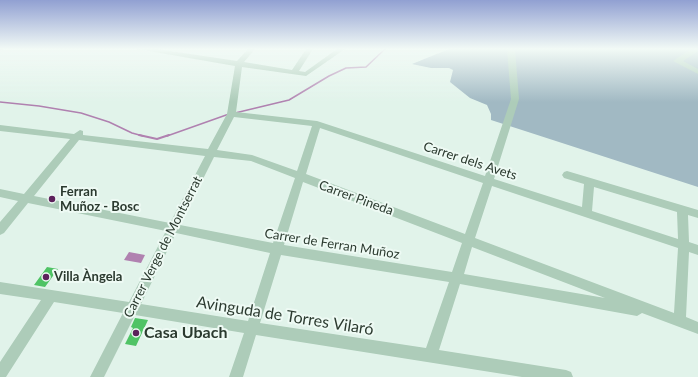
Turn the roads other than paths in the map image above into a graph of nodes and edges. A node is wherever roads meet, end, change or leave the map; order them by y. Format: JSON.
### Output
{"nodes":[{"id":1,"x":239,"y":67,"type":"edge"},
{"id":2,"x":257,"y":67,"type":"edge"},
{"id":3,"x":298,"y":67,"type":"edge"},
{"id":4,"x":317,"y":67,"type":"edge"},
{"id":5,"x":512,"y":67,"type":"edge"},
{"id":6,"x":688,"y":67,"type":"edge"},
{"id":7,"x":294,"y":72,"type":"junction"},
{"id":8,"x":698,"y":72,"type":"edge"},
{"id":9,"x":230,"y":114,"type":"junction"},
{"id":10,"x":317,"y":124,"type":"junction"},
{"id":11,"x":0,"y":128,"type":"edge"},
{"id":12,"x":79,"y":134,"type":"junction"},
{"id":13,"x":210,"y":153,"type":"junction"},
{"id":14,"x":567,"y":176,"type":"dead end"},
{"id":15,"x":300,"y":177,"type":"junction"},
{"id":16,"x":488,"y":181,"type":"junction"},
{"id":17,"x":589,"y":182,"type":"junction"},
{"id":18,"x":0,"y":193,"type":"edge"},
{"id":19,"x":26,"y":198,"type":"junction"},
{"id":20,"x":682,"y":209,"type":"junction"},
{"id":21,"x":587,"y":214,"type":"junction"},
{"id":22,"x":698,"y":214,"type":"edge"},
{"id":23,"x":172,"y":228,"type":"junction"},
{"id":24,"x":0,"y":230,"type":"edge"},
{"id":25,"x":469,"y":240,"type":"junction"},
{"id":26,"x":684,"y":246,"type":"junction"},
{"id":27,"x":277,"y":249,"type":"junction"},
{"id":28,"x":698,"y":250,"type":"edge"},
{"id":29,"x":456,"y":278,"type":"junction"},
{"id":30,"x":0,"y":288,"type":"edge"},
{"id":31,"x":51,"y":296,"type":"junction"},
{"id":32,"x":132,"y":309,"type":"junction"},
{"id":33,"x":661,"y":314,"type":"junction"},
{"id":34,"x":680,"y":320,"type":"junction"},
{"id":35,"x":251,"y":328,"type":"junction"},
{"id":36,"x":698,"y":328,"type":"edge"},
{"id":37,"x":431,"y":355,"type":"junction"},
{"id":38,"x":0,"y":374,"type":"edge"},
{"id":39,"x":97,"y":377,"type":"edge"},
{"id":40,"x":236,"y":377,"type":"edge"},
{"id":41,"x":566,"y":377,"type":"edge"}],
"edges":[{"from":1,"to":9,"type":"street","name":"Carrer Verge de Montserrat"},
{"from":2,"to":7,"type":"street"},
{"from":3,"to":7,"type":"street"},
{"from":4,"to":7,"type":"street"},
{"from":5,"to":16,"type":"street"},
{"from":6,"to":8,"type":"street"},
{"from":9,"to":10,"type":"street","name":"Carrer dels Avets"},
{"from":9,"to":13,"type":"street","name":"Carrer Verge de Montserrat"},
{"from":10,"to":15,"type":"street"},
{"from":10,"to":16,"type":"street","name":"Carrer dels Avets"},
{"from":11,"to":12,"type":"street","name":"Carrer Pineda"},
{"from":12,"to":13,"type":"street","name":"Carrer Pineda"},
{"from":12,"to":19,"type":"street"},
{"from":13,"to":15,"type":"street","name":"Carrer Pineda"},
{"from":13,"to":23,"type":"street","name":"Carrer Verge de Montserrat"},
{"from":14,"to":17,"type":"street"},
{"from":15,"to":25,"type":"street","name":"Carrer Pineda"},
{"from":15,"to":27,"type":"street"},
{"from":16,"to":21,"type":"street","name":"Carrer dels Avets"},
{"from":16,"to":25,"type":"street"},
{"from":17,"to":20,"type":"street"},
{"from":17,"to":21,"type":"street"},
{"from":18,"to":19,"type":"street","name":"Carrer de Ferran Muñoz"},
{"from":19,"to":23,"type":"street","name":"Carrer de Ferran Muñoz"},
{"from":19,"to":24,"type":"street"},
{"from":20,"to":22,"type":"street"},
{"from":20,"to":26,"type":"street"},
{"from":21,"to":26,"type":"street","name":"Carrer dels Avets"},
{"from":23,"to":27,"type":"street","name":"Carrer de Ferran Muñoz"},
{"from":23,"to":32,"type":"street","name":"Carrer Verge de Montserrat"},
{"from":25,"to":29,"type":"street"},
{"from":25,"to":33,"type":"street","name":"Carrer Pineda"},
{"from":26,"to":28,"type":"street","name":"Carrer dels Avets"},
{"from":26,"to":34,"type":"street"},
{"from":27,"to":29,"type":"street","name":"Carrer de Ferran Muñoz"},
{"from":27,"to":35,"type":"street"},
{"from":29,"to":33,"type":"street","name":"Carrer de Ferran Muñoz"},
{"from":29,"to":37,"type":"street"},
{"from":30,"to":31,"type":"street","name":"Avinguda de Torres Vilaró"},
{"from":31,"to":32,"type":"street","name":"Avinguda de Torres Vilaró"},
{"from":31,"to":38,"type":"street"},
{"from":32,"to":35,"type":"street","name":"Avinguda de Torres Vilaró"},
{"from":32,"to":39,"type":"street","name":"Carrer Verge de Montserrat"},
{"from":33,"to":34,"type":"street","name":"Carrer Pineda"},
{"from":34,"to":36,"type":"street","name":"Carrer Pineda"},
{"from":35,"to":37,"type":"street","name":"Avinguda de Torres Vilaró"},
{"from":35,"to":40,"type":"street"},
{"from":37,"to":41,"type":"street","name":"Avinguda de Torres Vilaró"}]}
